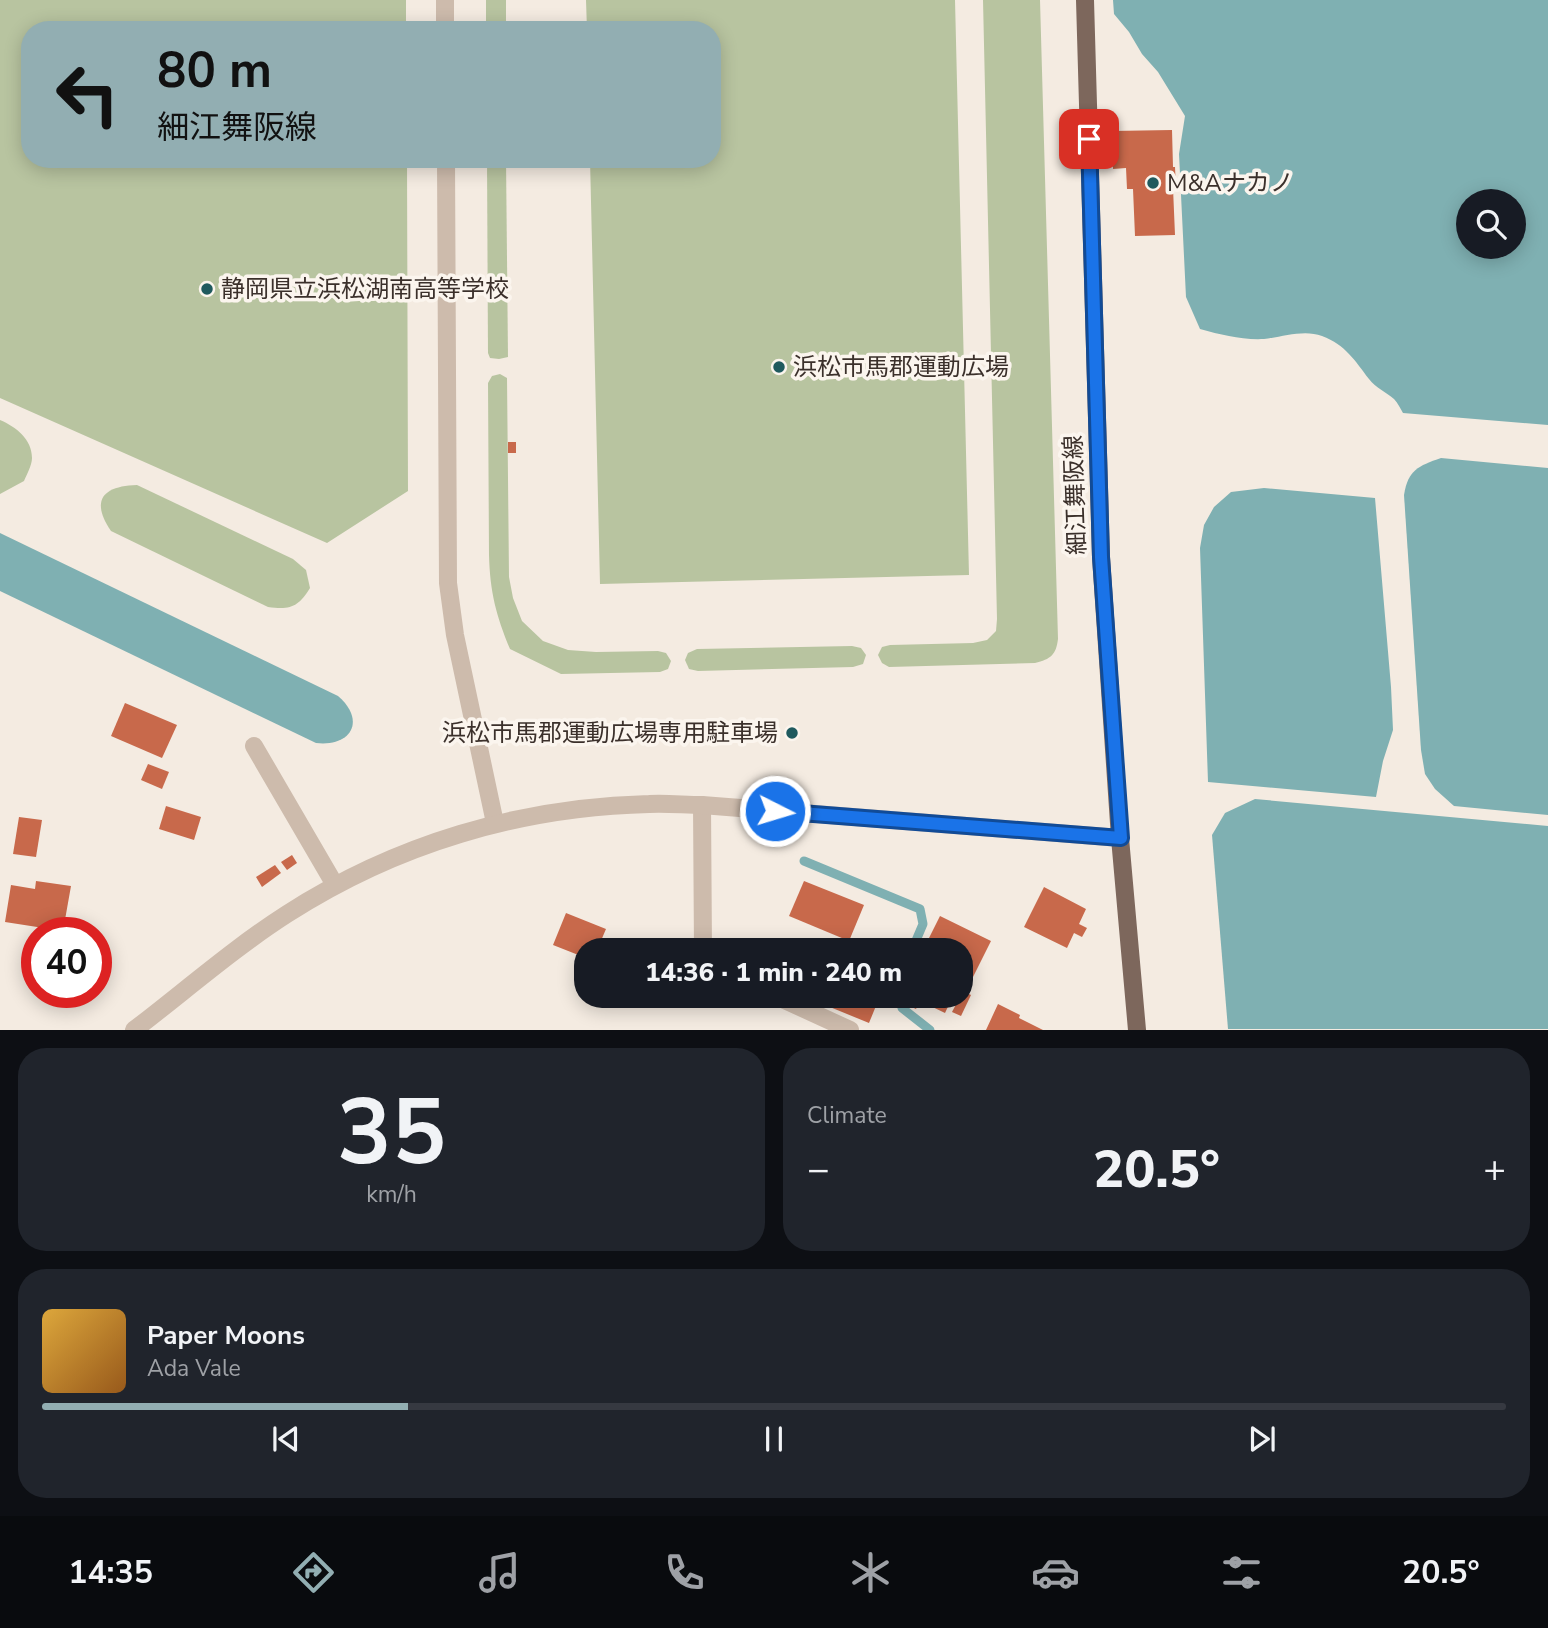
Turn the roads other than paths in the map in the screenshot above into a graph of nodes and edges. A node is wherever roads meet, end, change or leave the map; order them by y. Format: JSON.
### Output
{"nodes":[{"id":1,"x":445,"y":0,"type":"edge"},
{"id":2,"x":1085,"y":0,"type":"edge"},
{"id":3,"x":445,"y":21,"type":"edge"},
{"id":4,"x":446,"y":168,"type":"edge"},
{"id":5,"x":254,"y":746,"type":"dead end"},
{"id":6,"x":702,"y":805,"type":"junction"},
{"id":7,"x":495,"y":823,"type":"junction"},
{"id":8,"x":1121,"y":838,"type":"junction"},
{"id":9,"x":335,"y":885,"type":"junction"},
{"id":10,"x":703,"y":938,"type":"edge"},
{"id":11,"x":802,"y":1008,"type":"edge"},
{"id":12,"x":134,"y":1030,"type":"edge"},
{"id":13,"x":850,"y":1030,"type":"edge"},
{"id":14,"x":1137,"y":1030,"type":"edge"}],
"edges":[{"from":1,"to":3,"type":"street"},
{"from":2,"to":8,"type":"main road","name":"細江舞阪線"},
{"from":4,"to":7,"type":"street"},
{"from":5,"to":9,"type":"street"},
{"from":6,"to":7,"type":"street"},
{"from":6,"to":8,"type":"street"},
{"from":6,"to":10,"type":"street"},
{"from":7,"to":9,"type":"street"},
{"from":8,"to":14,"type":"main road","name":"細江舞阪線"},
{"from":9,"to":12,"type":"street"},
{"from":11,"to":13,"type":"street"}]}
